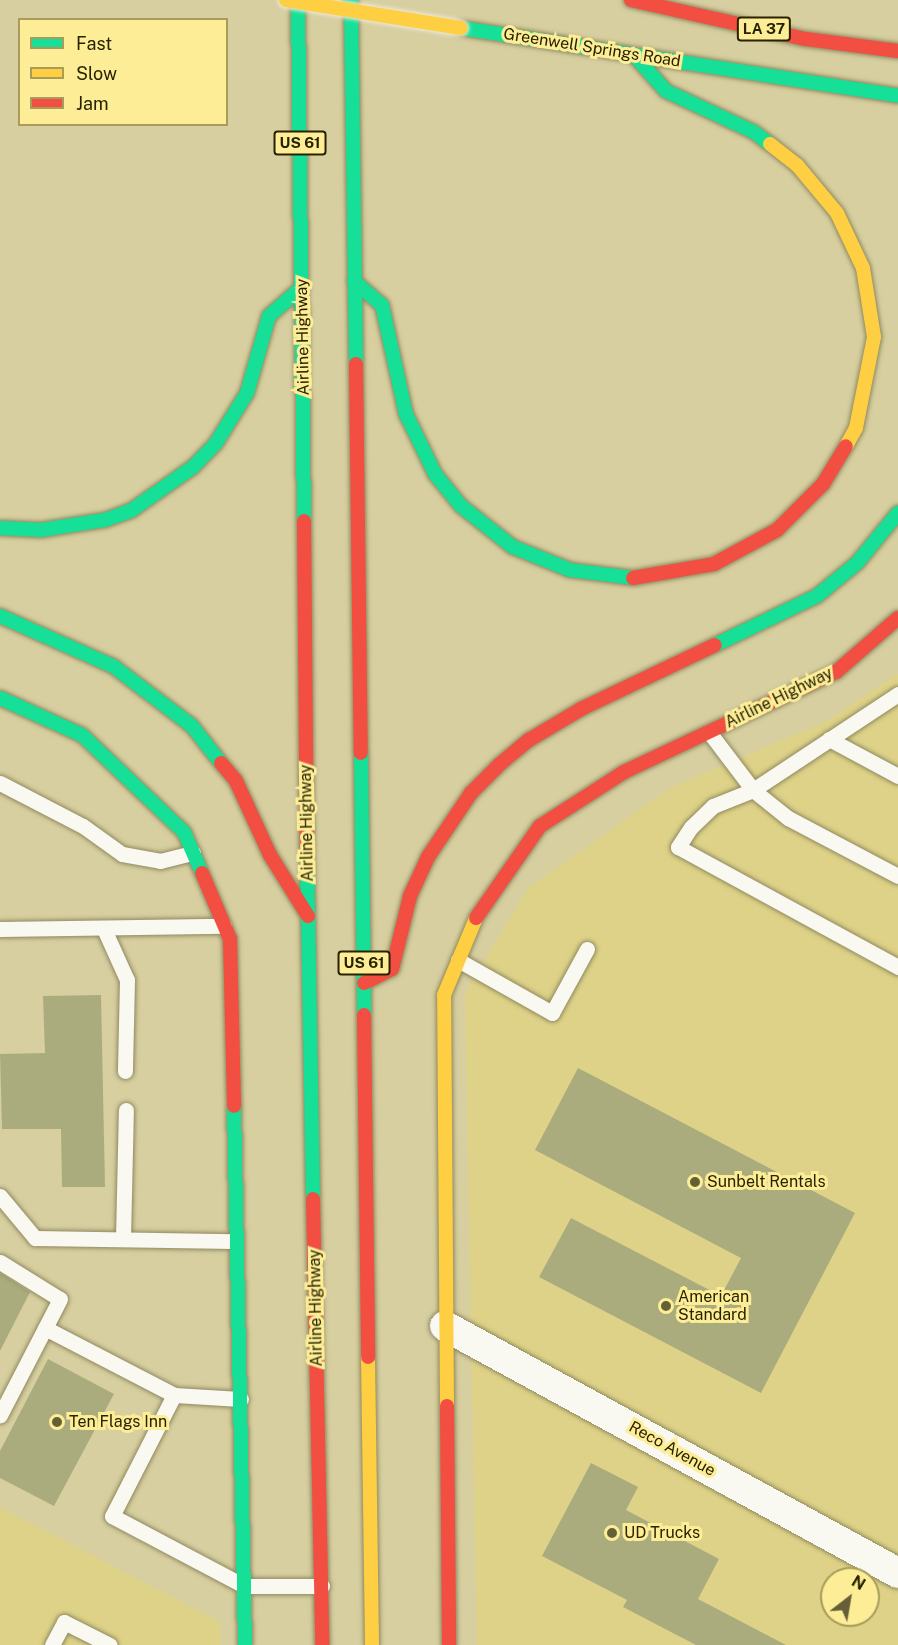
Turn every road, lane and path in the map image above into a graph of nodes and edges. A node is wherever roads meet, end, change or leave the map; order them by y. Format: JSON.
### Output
{"nodes":[{"id":1,"x":286,"y":0,"type":"edge"},
{"id":2,"x":298,"y":0,"type":"edge"},
{"id":3,"x":351,"y":0,"type":"edge"},
{"id":4,"x":631,"y":0,"type":"edge"},
{"id":5,"x":898,"y":51,"type":"edge"},
{"id":6,"x":634,"y":55,"type":"junction"},
{"id":7,"x":898,"y":96,"type":"edge"},
{"id":8,"x":354,"y":280,"type":"junction"},
{"id":9,"x":302,"y":287,"type":"junction"},
{"id":10,"x":898,"y":513,"type":"edge"},
{"id":11,"x":0,"y":528,"type":"edge"},
{"id":12,"x":0,"y":616,"type":"edge"},
{"id":13,"x":898,"y":618,"type":"edge"},
{"id":14,"x":898,"y":694,"type":"edge"},
{"id":15,"x":0,"y":698,"type":"edge"},
{"id":16,"x":709,"y":732,"type":"junction"},
{"id":17,"x":829,"y":739,"type":"junction"},
{"id":18,"x":898,"y":776,"type":"edge"},
{"id":19,"x":0,"y":783,"type":"edge"},
{"id":20,"x":753,"y":790,"type":"junction"},
{"id":21,"x":193,"y":853,"type":"junction"},
{"id":22,"x":898,"y":876,"type":"edge"},
{"id":23,"x":308,"y":916,"type":"junction"},
{"id":24,"x":224,"y":926,"type":"junction"},
{"id":25,"x":0,"y":929,"type":"edge"},
{"id":26,"x":104,"y":929,"type":"junction"},
{"id":27,"x":587,"y":949,"type":"dead end"},
{"id":28,"x":458,"y":960,"type":"junction"},
{"id":29,"x":898,"y":967,"type":"edge"},
{"id":30,"x":364,"y":983,"type":"junction"},
{"id":31,"x":125,"y":1071,"type":"dead end"},
{"id":32,"x":126,"y":1110,"type":"dead end"},
{"id":33,"x":0,"y":1196,"type":"edge"},
{"id":34,"x":123,"y":1238,"type":"junction"},
{"id":35,"x":234,"y":1241,"type":"junction"},
{"id":36,"x":0,"y":1262,"type":"edge"},
{"id":37,"x":445,"y":1326,"type":"junction"},
{"id":38,"x":45,"y":1328,"type":"junction"},
{"id":39,"x":174,"y":1395,"type":"junction"},
{"id":40,"x":241,"y":1399,"type":"junction"},
{"id":41,"x":0,"y":1415,"type":"edge"},
{"id":42,"x":898,"y":1573,"type":"edge"},
{"id":43,"x":244,"y":1586,"type":"junction"},
{"id":44,"x":321,"y":1586,"type":"junction"},
{"id":45,"x":52,"y":1645,"type":"edge"},
{"id":46,"x":110,"y":1645,"type":"edge"},
{"id":47,"x":245,"y":1645,"type":"edge"},
{"id":48,"x":322,"y":1645,"type":"edge"},
{"id":49,"x":372,"y":1645,"type":"edge"},
{"id":50,"x":449,"y":1645,"type":"edge"}],
"edges":[{"from":1,"to":6,"type":"main road","name":"Greenwell Springs Road","bridge":true},
{"from":2,"to":9,"type":"main road","name":"Airline Highway","number":"US 61"},
{"from":3,"to":8,"type":"main road","number":"US 61"},
{"from":4,"to":5,"type":"main road","number":"LA 37"},
{"from":6,"to":7,"type":"main road","name":"Greenwell Springs Road"},
{"from":6,"to":8,"type":"main road"},
{"from":8,"to":30,"type":"main road","number":"US 61"},
{"from":9,"to":11,"type":"main road"},
{"from":9,"to":23,"type":"main road","name":"Airline Highway","number":"US 61"},
{"from":10,"to":30,"type":"main road"},
{"from":12,"to":23,"type":"main road"},
{"from":13,"to":16,"type":"main road","name":"Airline Highway"},
{"from":14,"to":17,"type":"lane"},
{"from":15,"to":21,"type":"main road"},
{"from":16,"to":20,"type":"lane"},
{"from":16,"to":28,"type":"main road","name":"Airline Highway"},
{"from":17,"to":18,"type":"lane"},
{"from":17,"to":20,"type":"lane"},
{"from":19,"to":21,"type":"lane"},
{"from":20,"to":22,"type":"lane"},
{"from":20,"to":29,"type":"lane"},
{"from":21,"to":24,"type":"main road"},
{"from":23,"to":44,"type":"main road","name":"Airline Highway","number":"US 61"},
{"from":24,"to":26,"type":"lane"},
{"from":24,"to":35,"type":"main road"},
{"from":25,"to":26,"type":"lane"},
{"from":26,"to":31,"type":"lane"},
{"from":27,"to":28,"type":"lane"},
{"from":28,"to":37,"type":"main road","name":"Airline Highway"},
{"from":30,"to":49,"type":"main road","number":"US 61"},
{"from":32,"to":34,"type":"lane"},
{"from":33,"to":34,"type":"lane"},
{"from":34,"to":35,"type":"lane"},
{"from":35,"to":40,"type":"main road"},
{"from":36,"to":38,"type":"lane"},
{"from":37,"to":42,"type":"street","name":"Reco Avenue"},
{"from":37,"to":50,"type":"main road","name":"Airline Highway"},
{"from":38,"to":39,"type":"lane"},
{"from":38,"to":41,"type":"lane"},
{"from":39,"to":40,"type":"lane"},
{"from":39,"to":43,"type":"lane"},
{"from":40,"to":43,"type":"main road"},
{"from":43,"to":44,"type":"lane"},
{"from":43,"to":47,"type":"main road"},
{"from":44,"to":48,"type":"main road","name":"Airline Highway","number":"US 61"},
{"from":45,"to":46,"type":"lane"}]}
